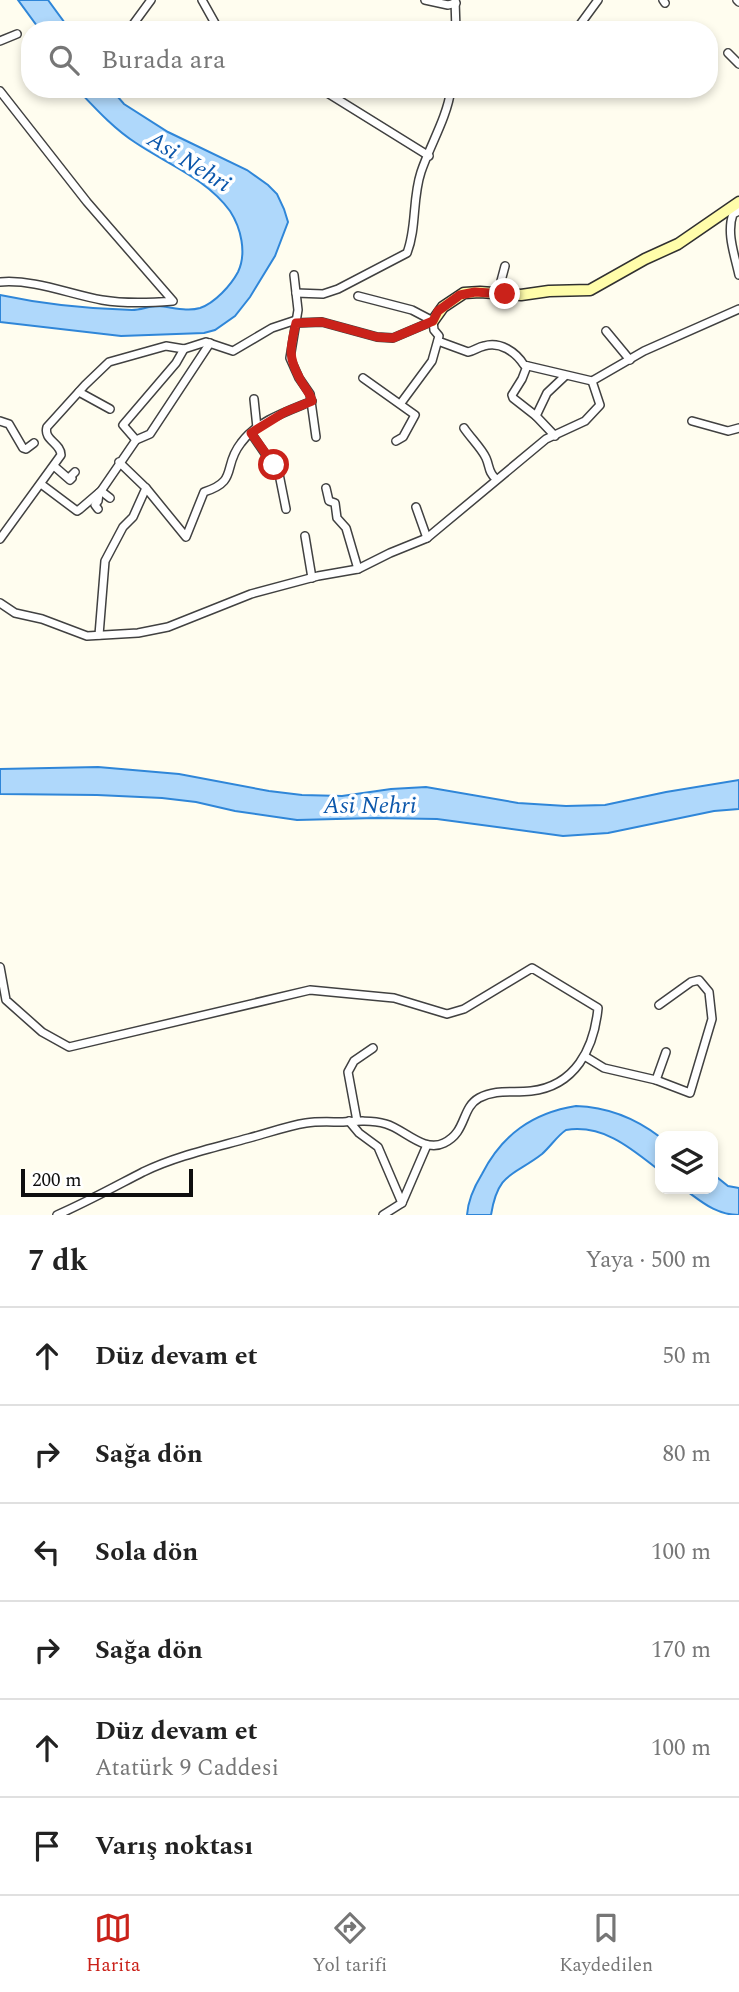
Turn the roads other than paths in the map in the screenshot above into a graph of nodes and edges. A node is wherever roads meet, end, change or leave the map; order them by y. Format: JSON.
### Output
{"nodes":[{"id":1,"x":151,"y":0,"type":"edge"},
{"id":2,"x":202,"y":0,"type":"edge"},
{"id":3,"x":425,"y":0,"type":"edge"},
{"id":4,"x":598,"y":0,"type":"edge"},
{"id":5,"x":455,"y":1,"type":"edge"},
{"id":6,"x":136,"y":21,"type":"edge"},
{"id":7,"x":214,"y":21,"type":"edge"},
{"id":8,"x":456,"y":21,"type":"edge"},
{"id":9,"x":583,"y":21,"type":"edge"},
{"id":10,"x":17,"y":34,"type":"dead end"},
{"id":11,"x":0,"y":41,"type":"edge"},
{"id":12,"x":728,"y":53,"type":"dead end"},
{"id":13,"x":739,"y":64,"type":"edge"},
{"id":14,"x":0,"y":91,"type":"edge"},
{"id":15,"x":336,"y":98,"type":"edge"},
{"id":16,"x":450,"y":98,"type":"edge"},
{"id":17,"x":429,"y":156,"type":"junction"},
{"id":18,"x":739,"y":202,"type":"edge"},
{"id":19,"x":739,"y":211,"type":"edge"},
{"id":20,"x":505,"y":266,"type":"dead end"},
{"id":21,"x":294,"y":275,"type":"dead end"},
{"id":22,"x":739,"y":275,"type":"edge"},
{"id":23,"x":0,"y":282,"type":"edge"},
{"id":24,"x":296,"y":293,"type":"junction"},
{"id":25,"x":505,"y":294,"type":"junction"},
{"id":26,"x":358,"y":296,"type":"dead end"},
{"id":27,"x":738,"y":312,"type":"edge"},
{"id":28,"x":296,"y":321,"type":"junction"},
{"id":29,"x":433,"y":321,"type":"junction"},
{"id":30,"x":606,"y":331,"type":"dead end"},
{"id":31,"x":438,"y":341,"type":"junction"},
{"id":32,"x":210,"y":343,"type":"junction"},
{"id":33,"x":184,"y":349,"type":"junction"},
{"id":34,"x":630,"y":360,"type":"junction"},
{"id":35,"x":527,"y":366,"type":"junction"},
{"id":36,"x":565,"y":376,"type":"junction"},
{"id":37,"x":363,"y":378,"type":"dead end"},
{"id":38,"x":592,"y":381,"type":"junction"},
{"id":39,"x":79,"y":392,"type":"junction"},
{"id":40,"x":254,"y":399,"type":"dead end"},
{"id":41,"x":312,"y":401,"type":"junction"},
{"id":42,"x":401,"y":403,"type":"junction"},
{"id":43,"x":110,"y":409,"type":"dead end"},
{"id":44,"x":536,"y":416,"type":"junction"},
{"id":45,"x":0,"y":421,"type":"edge"},
{"id":46,"x":692,"y":421,"type":"dead end"},
{"id":47,"x":464,"y":428,"type":"dead end"},
{"id":48,"x":739,"y":428,"type":"edge"},
{"id":49,"x":254,"y":430,"type":"junction"},
{"id":50,"x":555,"y":436,"type":"junction"},
{"id":51,"x":316,"y":437,"type":"dead end"},
{"id":52,"x":136,"y":440,"type":"junction"},
{"id":53,"x":396,"y":441,"type":"dead end"},
{"id":54,"x":33,"y":443,"type":"dead end"},
{"id":55,"x":119,"y":463,"type":"junction"},
{"id":56,"x":54,"y":466,"type":"junction"},
{"id":57,"x":75,"y":472,"type":"dead end"},
{"id":58,"x":496,"y":479,"type":"junction"},
{"id":59,"x":41,"y":484,"type":"junction"},
{"id":60,"x":146,"y":488,"type":"junction"},
{"id":61,"x":326,"y":488,"type":"dead end"},
{"id":62,"x":100,"y":492,"type":"junction"},
{"id":63,"x":110,"y":498,"type":"dead end"},
{"id":64,"x":416,"y":508,"type":"dead end"},
{"id":65,"x":98,"y":509,"type":"dead end"},
{"id":66,"x":286,"y":509,"type":"dead end"},
{"id":67,"x":304,"y":536,"type":"dead end"},
{"id":68,"x":427,"y":538,"type":"junction"},
{"id":69,"x":0,"y":539,"type":"edge"},
{"id":70,"x":358,"y":569,"type":"junction"},
{"id":71,"x":312,"y":578,"type":"junction"},
{"id":72,"x":0,"y":603,"type":"edge"},
{"id":73,"x":166,"y":617,"type":"dead end"},
{"id":74,"x":168,"y":627,"type":"junction"},
{"id":75,"x":99,"y":635,"type":"junction"},
{"id":76,"x":0,"y":967,"type":"edge"},
{"id":77,"x":3,"y":1001,"type":"edge"},
{"id":78,"x":659,"y":1005,"type":"dead end"},
{"id":79,"x":373,"y":1048,"type":"dead end"},
{"id":80,"x":666,"y":1052,"type":"dead end"},
{"id":81,"x":586,"y":1057,"type":"junction"},
{"id":82,"x":656,"y":1080,"type":"junction"},
{"id":83,"x":353,"y":1121,"type":"junction"},
{"id":84,"x":427,"y":1145,"type":"junction"},
{"id":85,"x":402,"y":1203,"type":"junction"},
{"id":86,"x":57,"y":1215,"type":"edge"},
{"id":87,"x":383,"y":1215,"type":"edge"}],
"edges":[{"from":1,"to":6,"type":"street"},
{"from":2,"to":7,"type":"street"},
{"from":3,"to":5,"type":"street"},
{"from":4,"to":9,"type":"street"},
{"from":5,"to":8,"type":"street"},
{"from":10,"to":11,"type":"street"},
{"from":12,"to":13,"type":"street"},
{"from":14,"to":23,"type":"street"},
{"from":15,"to":17,"type":"street"},
{"from":16,"to":17,"type":"street"},
{"from":17,"to":24,"type":"street"},
{"from":18,"to":25,"type":"street"},
{"from":19,"to":22,"type":"street"},
{"from":20,"to":25,"type":"street"},
{"from":21,"to":24,"type":"street"},
{"from":24,"to":28,"type":"street"},
{"from":25,"to":29,"type":"street"},
{"from":26,"to":29,"type":"street"},
{"from":27,"to":34,"type":"street"},
{"from":28,"to":29,"type":"street"},
{"from":28,"to":32,"type":"street"},
{"from":28,"to":41,"type":"street"},
{"from":29,"to":31,"type":"street"},
{"from":30,"to":34,"type":"street"},
{"from":31,"to":35,"type":"street"},
{"from":31,"to":42,"type":"street"},
{"from":32,"to":33,"type":"street"},
{"from":32,"to":52,"type":"street"},
{"from":33,"to":39,"type":"street"},
{"from":33,"to":52,"type":"street"},
{"from":34,"to":38,"type":"street"},
{"from":35,"to":36,"type":"street"},
{"from":35,"to":44,"type":"street"},
{"from":36,"to":38,"type":"street"},
{"from":36,"to":44,"type":"street"},
{"from":37,"to":42,"type":"street"},
{"from":38,"to":50,"type":"street"},
{"from":39,"to":43,"type":"street"},
{"from":39,"to":56,"type":"street"},
{"from":40,"to":49,"type":"street"},
{"from":41,"to":49,"type":"street"},
{"from":41,"to":51,"type":"street"},
{"from":42,"to":53,"type":"street"},
{"from":44,"to":50,"type":"street"},
{"from":45,"to":54,"type":"street"},
{"from":46,"to":48,"type":"street"},
{"from":47,"to":58,"type":"street"},
{"from":49,"to":60,"type":"street"},
{"from":49,"to":66,"type":"street"},
{"from":50,"to":58,"type":"street"},
{"from":52,"to":55,"type":"street"},
{"from":55,"to":60,"type":"street"},
{"from":55,"to":62,"type":"street"},
{"from":56,"to":57,"type":"street"},
{"from":56,"to":59,"type":"street"},
{"from":58,"to":68,"type":"street"},
{"from":59,"to":62,"type":"street"},
{"from":59,"to":69,"type":"street"},
{"from":60,"to":75,"type":"street"},
{"from":61,"to":70,"type":"street"},
{"from":62,"to":63,"type":"street"},
{"from":62,"to":65,"type":"street"},
{"from":64,"to":68,"type":"street"},
{"from":67,"to":71,"type":"street"},
{"from":68,"to":70,"type":"street"},
{"from":70,"to":71,"type":"street"},
{"from":71,"to":74,"type":"street"},
{"from":72,"to":75,"type":"street"},
{"from":73,"to":74,"type":"street"},
{"from":74,"to":75,"type":"street"},
{"from":76,"to":77,"type":"street"},
{"from":77,"to":81,"type":"street"},
{"from":78,"to":82,"type":"street"},
{"from":79,"to":83,"type":"street"},
{"from":80,"to":82,"type":"street"},
{"from":81,"to":82,"type":"street"},
{"from":81,"to":84,"type":"street"},
{"from":83,"to":84,"type":"street"},
{"from":83,"to":85,"type":"street"},
{"from":83,"to":86,"type":"street"},
{"from":84,"to":85,"type":"street"},
{"from":85,"to":87,"type":"street"}]}
